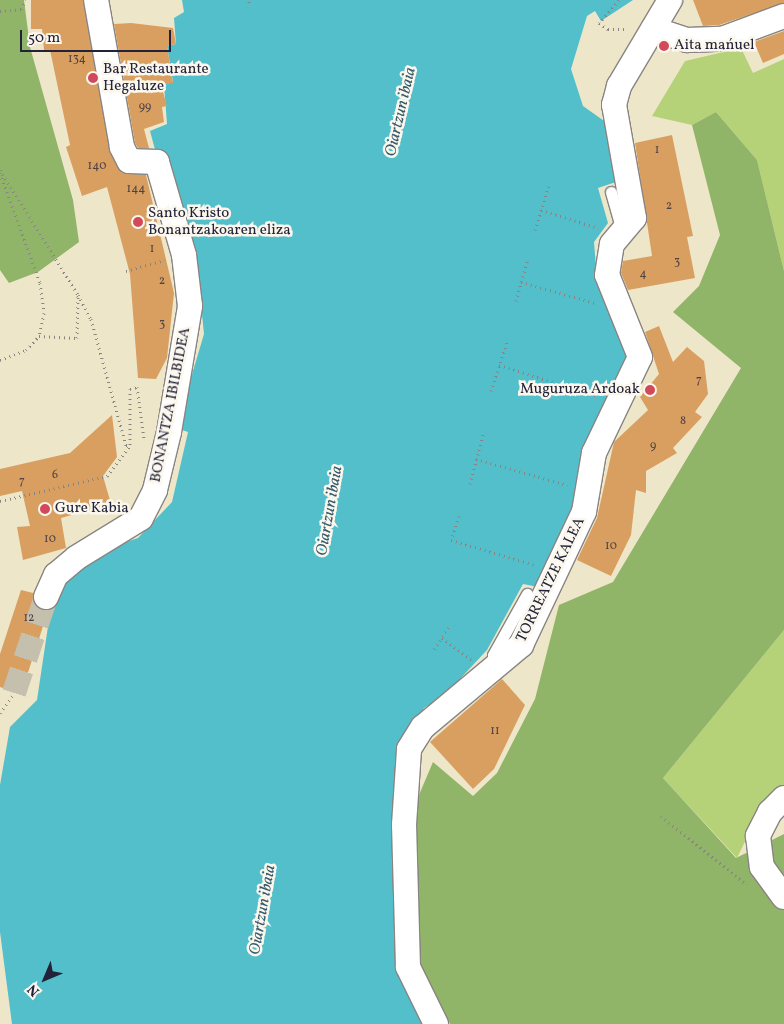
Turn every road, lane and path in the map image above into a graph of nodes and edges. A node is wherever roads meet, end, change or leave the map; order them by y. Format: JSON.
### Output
{"nodes":[{"id":1,"x":26,"y":0,"type":"edge"},
{"id":2,"x":96,"y":0,"type":"edge"},
{"id":3,"x":620,"y":0,"type":"edge"},
{"id":4,"x":670,"y":0,"type":"edge"},
{"id":5,"x":0,"y":11,"type":"edge"},
{"id":6,"x":784,"y":16,"type":"edge"},
{"id":7,"x":653,"y":29,"type":"junction"},
{"id":8,"x":0,"y":171,"type":"edge"},
{"id":9,"x":550,"y":182,"type":"dead end"},
{"id":10,"x":611,"y":192,"type":"dead end"},
{"id":11,"x":541,"y":210,"type":"junction"},
{"id":12,"x":535,"y":230,"type":"dead end"},
{"id":13,"x":613,"y":230,"type":"junction"},
{"id":14,"x":184,"y":255,"type":"junction"},
{"id":15,"x":528,"y":259,"type":"dead end"},
{"id":16,"x":126,"y":271,"type":"dead end"},
{"id":17,"x":521,"y":282,"type":"junction"},
{"id":18,"x":78,"y":295,"type":"junction"},
{"id":19,"x":516,"y":301,"type":"dead end"},
{"id":20,"x":599,"y":304,"type":"dead end"},
{"id":21,"x":39,"y":336,"type":"junction"},
{"id":22,"x":508,"y":339,"type":"dead end"},
{"id":23,"x":0,"y":360,"type":"edge"},
{"id":24,"x":499,"y":365,"type":"junction"},
{"id":25,"x":491,"y":391,"type":"dead end"},
{"id":26,"x":600,"y":397,"type":"dead end"},
{"id":27,"x":484,"y":431,"type":"dead end"},
{"id":28,"x":152,"y":444,"type":"dead end"},
{"id":29,"x":130,"y":445,"type":"junction"},
{"id":30,"x":476,"y":459,"type":"junction"},
{"id":31,"x":470,"y":484,"type":"dead end"},
{"id":32,"x":570,"y":486,"type":"dead end"},
{"id":33,"x":0,"y":501,"type":"edge"},
{"id":34,"x":459,"y":516,"type":"dead end"},
{"id":35,"x":539,"y":566,"type":"dead end"},
{"id":36,"x":527,"y":594,"type":"dead end"},
{"id":37,"x":46,"y":596,"type":"tunnel mouth"},
{"id":38,"x":450,"y":626,"type":"dead end"},
{"id":39,"x":442,"y":638,"type":"junction"},
{"id":40,"x":434,"y":649,"type":"dead end"},
{"id":41,"x":485,"y":664,"type":"junction"},
{"id":42,"x":14,"y":693,"type":"tunnel mouth"},
{"id":43,"x":0,"y":713,"type":"edge"},
{"id":44,"x":784,"y":798,"type":"edge"},
{"id":45,"x":661,"y":816,"type":"dead end"},
{"id":46,"x":782,"y":895,"type":"edge"},
{"id":47,"x":436,"y":1024,"type":"edge"}],
"edges":[{"from":1,"to":5,"type":"path"},
{"from":2,"to":14,"type":"street","name":"BONANTZA IBILBIDEA"},
{"from":3,"to":7,"type":"path"},
{"from":4,"to":7,"type":"street"},
{"from":6,"to":7,"type":"street"},
{"from":7,"to":13,"type":"street","name":"TORREATZE KALEA"},
{"from":8,"to":18,"type":"path"},
{"from":8,"to":21,"type":"path"},
{"from":9,"to":11,"type":"path"},
{"from":10,"to":13,"type":"lane"},
{"from":11,"to":12,"type":"path"},
{"from":11,"to":13,"type":"path"},
{"from":13,"to":41,"type":"street","name":"TORREATZE KALEA"},
{"from":14,"to":16,"type":"path"},
{"from":14,"to":37,"type":"street","name":"BONANTZA IBILBIDEA"},
{"from":15,"to":17,"type":"path"},
{"from":17,"to":19,"type":"path"},
{"from":17,"to":20,"type":"path"},
{"from":18,"to":21,"type":"path"},
{"from":18,"to":29,"type":"path"},
{"from":21,"to":23,"type":"path"},
{"from":22,"to":24,"type":"path"},
{"from":24,"to":25,"type":"path"},
{"from":24,"to":26,"type":"path"},
{"from":27,"to":30,"type":"path"},
{"from":28,"to":29,"type":"path"},
{"from":29,"to":33,"type":"path"},
{"from":30,"to":31,"type":"path"},
{"from":30,"to":32,"type":"path"},
{"from":34,"to":35,"type":"path"},
{"from":36,"to":41,"type":"lane"},
{"from":38,"to":39,"type":"path"},
{"from":39,"to":40,"type":"path"},
{"from":39,"to":41,"type":"path"},
{"from":41,"to":47,"type":"street","name":"TORREATZE KALEA"},
{"from":42,"to":43,"type":"path"},
{"from":44,"to":46,"type":"street"},
{"from":45,"to":46,"type":"path"}]}
